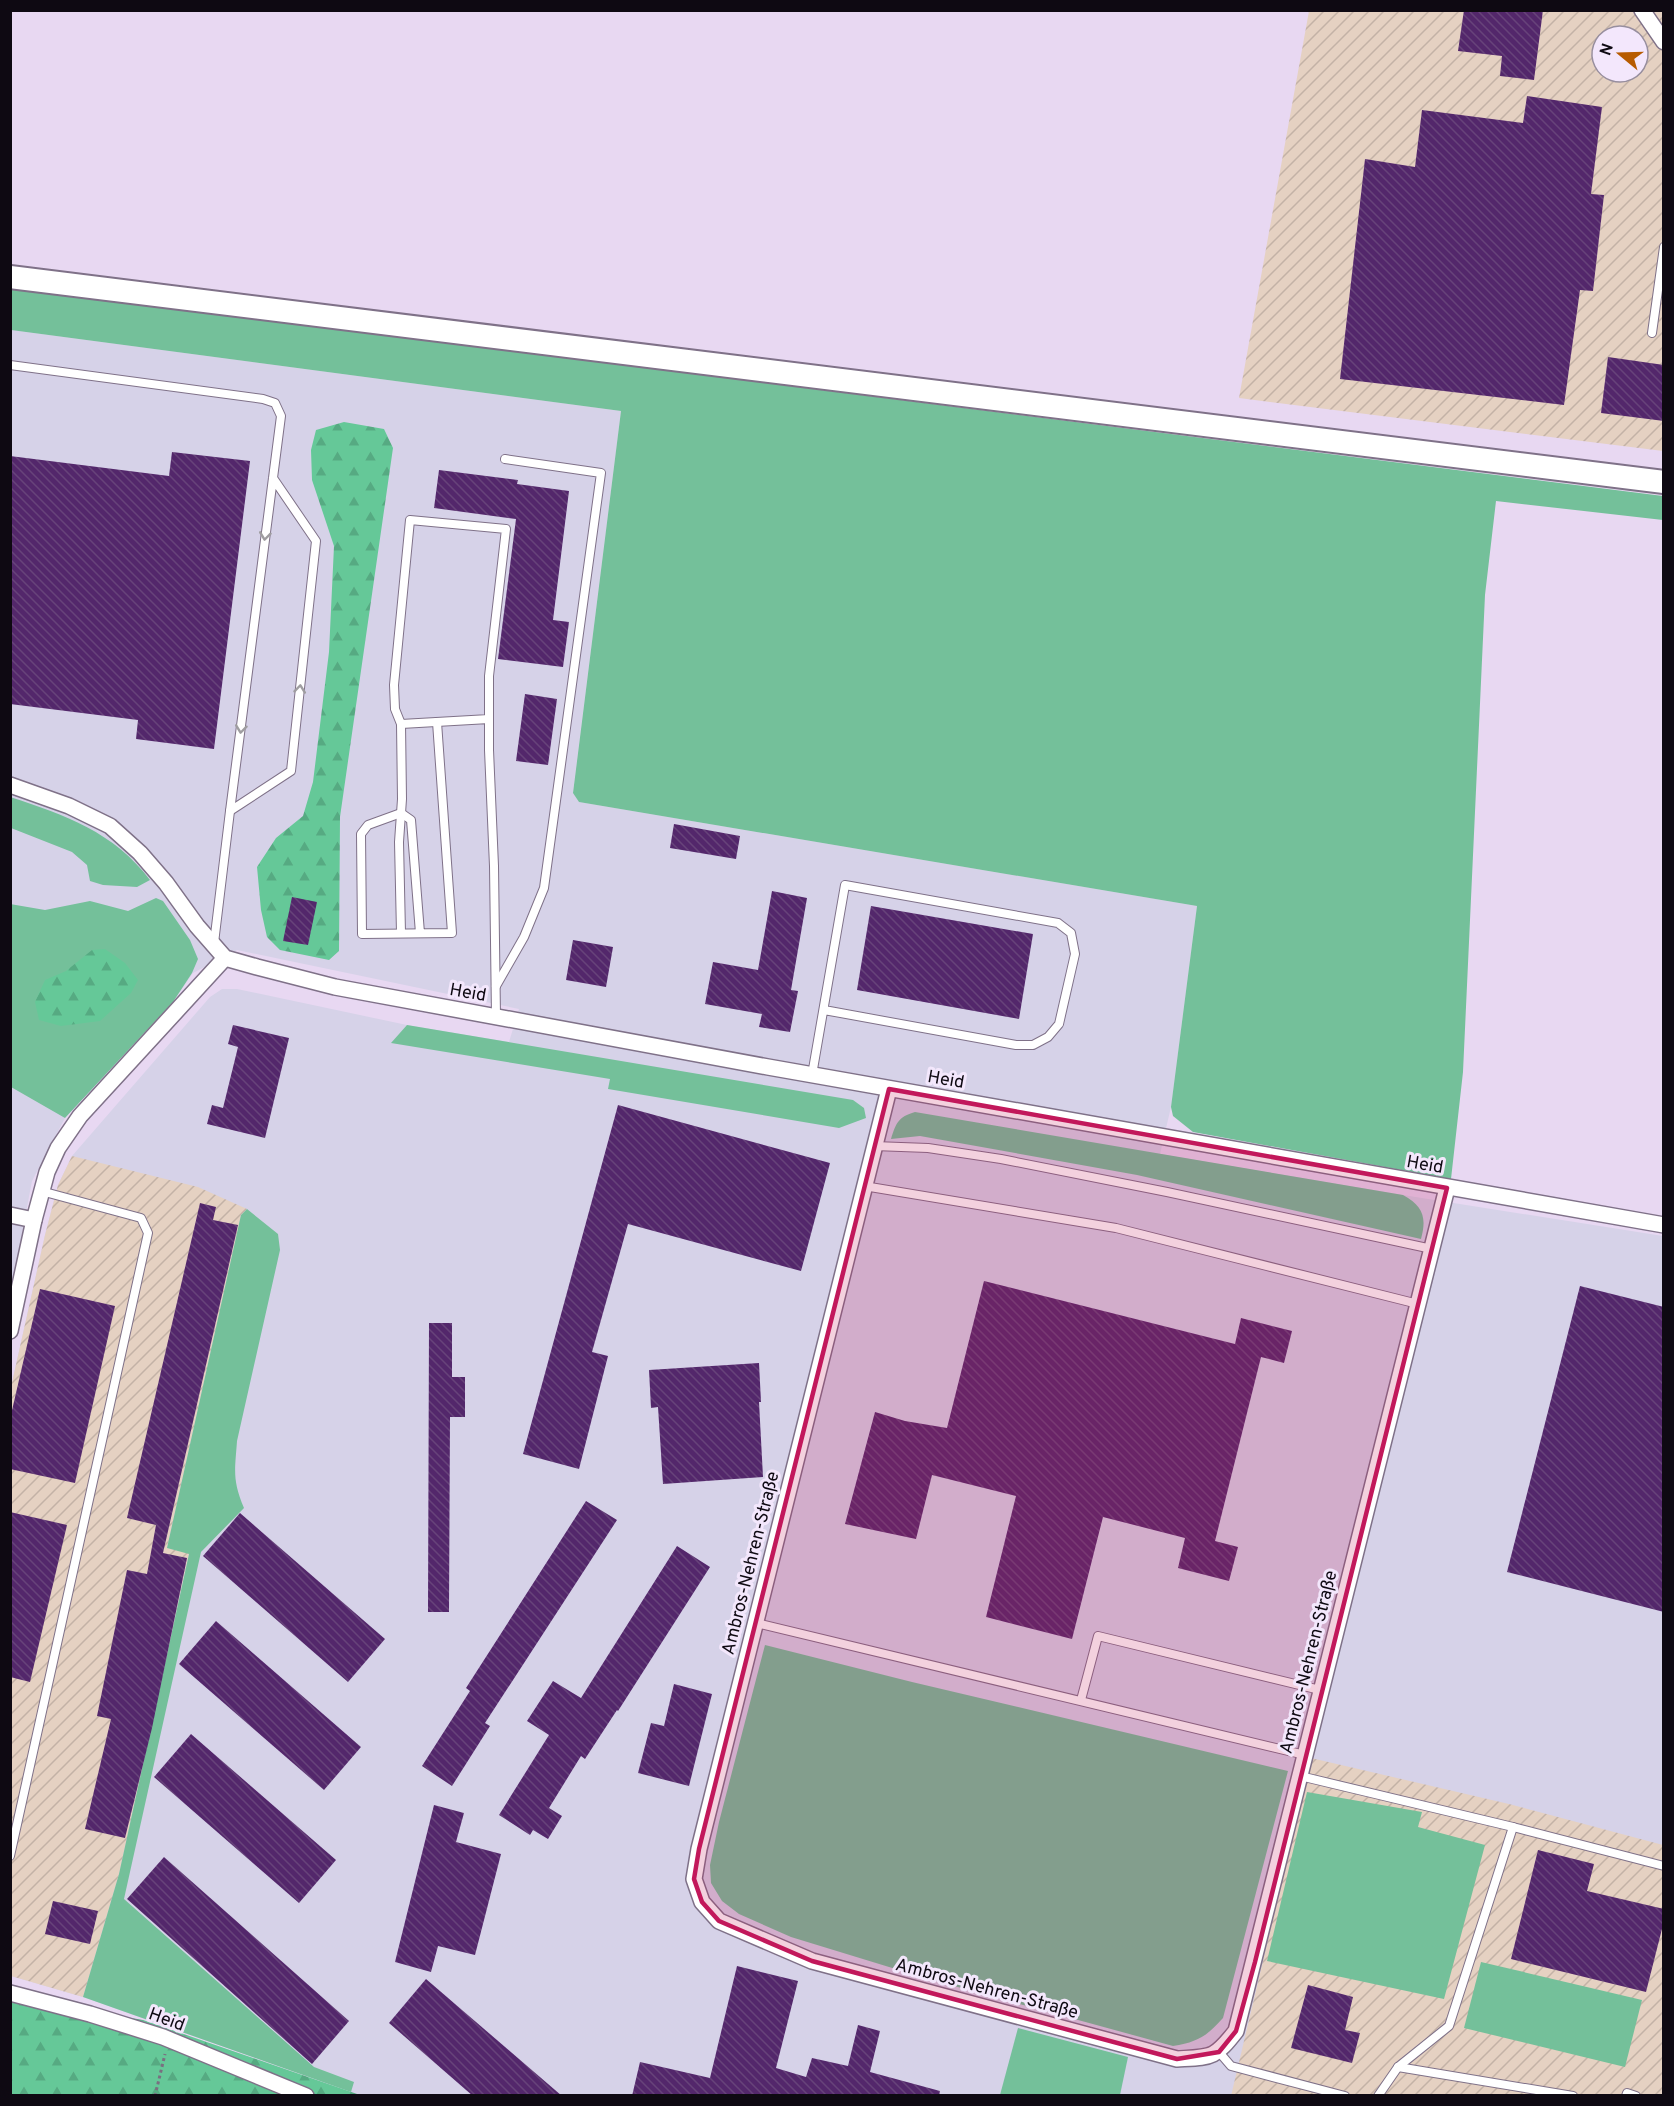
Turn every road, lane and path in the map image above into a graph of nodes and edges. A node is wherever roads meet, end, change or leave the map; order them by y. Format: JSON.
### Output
{"nodes":[{"id":1,"x":1642,"y":10,"type":"edge"},
{"id":2,"x":1664,"y":42,"type":"edge"},
{"id":3,"x":1664,"y":247,"type":"edge"},
{"id":4,"x":10,"y":277,"type":"edge"},
{"id":5,"x":1652,"y":333,"type":"dead end"},
{"id":6,"x":10,"y":365,"type":"edge"},
{"id":7,"x":505,"y":459,"type":"dead end"},
{"id":8,"x":273,"y":478,"type":"junction"},
{"id":9,"x":1664,"y":482,"type":"edge"},
{"id":10,"x":489,"y":719,"type":"junction"},
{"id":11,"x":437,"y":722,"type":"junction"},
{"id":12,"x":401,"y":724,"type":"junction"},
{"id":13,"x":10,"y":785,"type":"edge"},
{"id":14,"x":230,"y":811,"type":"junction"},
{"id":15,"x":401,"y":813,"type":"junction"},
{"id":16,"x":401,"y":933,"type":"junction"},
{"id":17,"x":420,"y":933,"type":"junction"},
{"id":18,"x":213,"y":944,"type":"junction"},
{"id":19,"x":225,"y":958,"type":"junction"},
{"id":20,"x":495,"y":987,"type":"junction"},
{"id":21,"x":824,"y":1010,"type":"junction"},
{"id":22,"x":496,"y":1017,"type":"junction"},
{"id":23,"x":812,"y":1075,"type":"junction"},
{"id":24,"x":889,"y":1089,"type":"junction"},
{"id":25,"x":874,"y":1146,"type":"junction"},
{"id":26,"x":864,"y":1186,"type":"junction"},
{"id":27,"x":1448,"y":1188,"type":"junction"},
{"id":28,"x":42,"y":1191,"type":"junction"},
{"id":29,"x":10,"y":1215,"type":"edge"},
{"id":30,"x":34,"y":1220,"type":"junction"},
{"id":31,"x":1664,"y":1225,"type":"edge"},
{"id":32,"x":1432,"y":1249,"type":"junction"},
{"id":33,"x":1418,"y":1304,"type":"junction"},
{"id":34,"x":10,"y":1331,"type":"edge"},
{"id":35,"x":756,"y":1623,"type":"junction"},
{"id":36,"x":1320,"y":1690,"type":"junction"},
{"id":37,"x":1081,"y":1700,"type":"junction"},
{"id":38,"x":1305,"y":1755,"type":"junction"},
{"id":39,"x":1300,"y":1776,"type":"junction"},
{"id":40,"x":1513,"y":1827,"type":"junction"},
{"id":41,"x":10,"y":1857,"type":"edge"},
{"id":42,"x":1664,"y":1866,"type":"edge"},
{"id":43,"x":10,"y":1993,"type":"edge"},
{"id":44,"x":163,"y":2037,"type":"junction"},
{"id":45,"x":1219,"y":2052,"type":"junction"},
{"id":46,"x":1398,"y":2067,"type":"junction"},
{"id":47,"x":154,"y":2096,"type":"edge"},
{"id":48,"x":306,"y":2096,"type":"edge"},
{"id":49,"x":1345,"y":2096,"type":"edge"},
{"id":50,"x":1378,"y":2096,"type":"edge"},
{"id":51,"x":1573,"y":2096,"type":"edge"},
{"id":52,"x":1626,"y":2096,"type":"edge"},
{"id":53,"x":1636,"y":2096,"type":"edge"}],
"edges":[{"from":1,"to":2,"type":"street"},
{"from":3,"to":5,"type":"lane"},
{"from":4,"to":9,"type":"main road"},
{"from":6,"to":8,"type":"lane"},
{"from":7,"to":20,"type":"lane"},
{"from":8,"to":14,"type":"lane","one_way":true},
{"from":14,"to":8,"type":"lane","one_way":true},
{"from":10,"to":11,"type":"lane"},
{"from":10,"to":12,"type":"lane"},
{"from":10,"to":20,"type":"lane"},
{"from":11,"to":12,"type":"lane"},
{"from":11,"to":17,"type":"lane"},
{"from":12,"to":15,"type":"lane"},
{"from":13,"to":18,"type":"street"},
{"from":14,"to":18,"type":"lane"},
{"from":15,"to":16,"type":"lane"},
{"from":15,"to":16,"type":"lane"},
{"from":15,"to":17,"type":"lane"},
{"from":16,"to":17,"type":"lane"},
{"from":18,"to":19,"type":"street"},
{"from":19,"to":22,"type":"street","name":"Heid"},
{"from":19,"to":28,"type":"street"},
{"from":20,"to":22,"type":"lane"},
{"from":21,"to":21,"type":"lane"},
{"from":21,"to":23,"type":"lane"},
{"from":22,"to":23,"type":"street","name":"Heid"},
{"from":23,"to":24,"type":"street","name":"Heid"},
{"from":24,"to":25,"type":"street","name":"Ambros-Nehren-Straße"},
{"from":24,"to":27,"type":"street","name":"Heid"},
{"from":25,"to":26,"type":"street","name":"Ambros-Nehren-Straße"},
{"from":25,"to":32,"type":"lane"},
{"from":26,"to":33,"type":"lane"},
{"from":26,"to":35,"type":"street","name":"Ambros-Nehren-Straße"},
{"from":27,"to":31,"type":"street","name":"Heid"},
{"from":27,"to":32,"type":"street","name":"Ambros-Nehren-Straße"},
{"from":28,"to":30,"type":"street"},
{"from":28,"to":41,"type":"lane"},
{"from":29,"to":30,"type":"street"},
{"from":30,"to":34,"type":"street"},
{"from":32,"to":33,"type":"street","name":"Ambros-Nehren-Straße"},
{"from":33,"to":36,"type":"street","name":"Ambros-Nehren-Straße"},
{"from":35,"to":37,"type":"lane"},
{"from":35,"to":45,"type":"street","name":"Ambros-Nehren-Straße"},
{"from":36,"to":37,"type":"lane"},
{"from":36,"to":38,"type":"street","name":"Ambros-Nehren-Straße"},
{"from":37,"to":38,"type":"lane"},
{"from":38,"to":39,"type":"street","name":"Ambros-Nehren-Straße"},
{"from":39,"to":40,"type":"lane"},
{"from":39,"to":45,"type":"street","name":"Ambros-Nehren-Straße"},
{"from":40,"to":42,"type":"lane"},
{"from":40,"to":46,"type":"lane"},
{"from":43,"to":44,"type":"street","name":"Heid"},
{"from":44,"to":47,"type":"path"},
{"from":44,"to":48,"type":"street","name":"Heid"},
{"from":45,"to":49,"type":"lane"},
{"from":46,"to":50,"type":"lane"},
{"from":46,"to":51,"type":"lane"},
{"from":52,"to":53,"type":"lane"}]}
